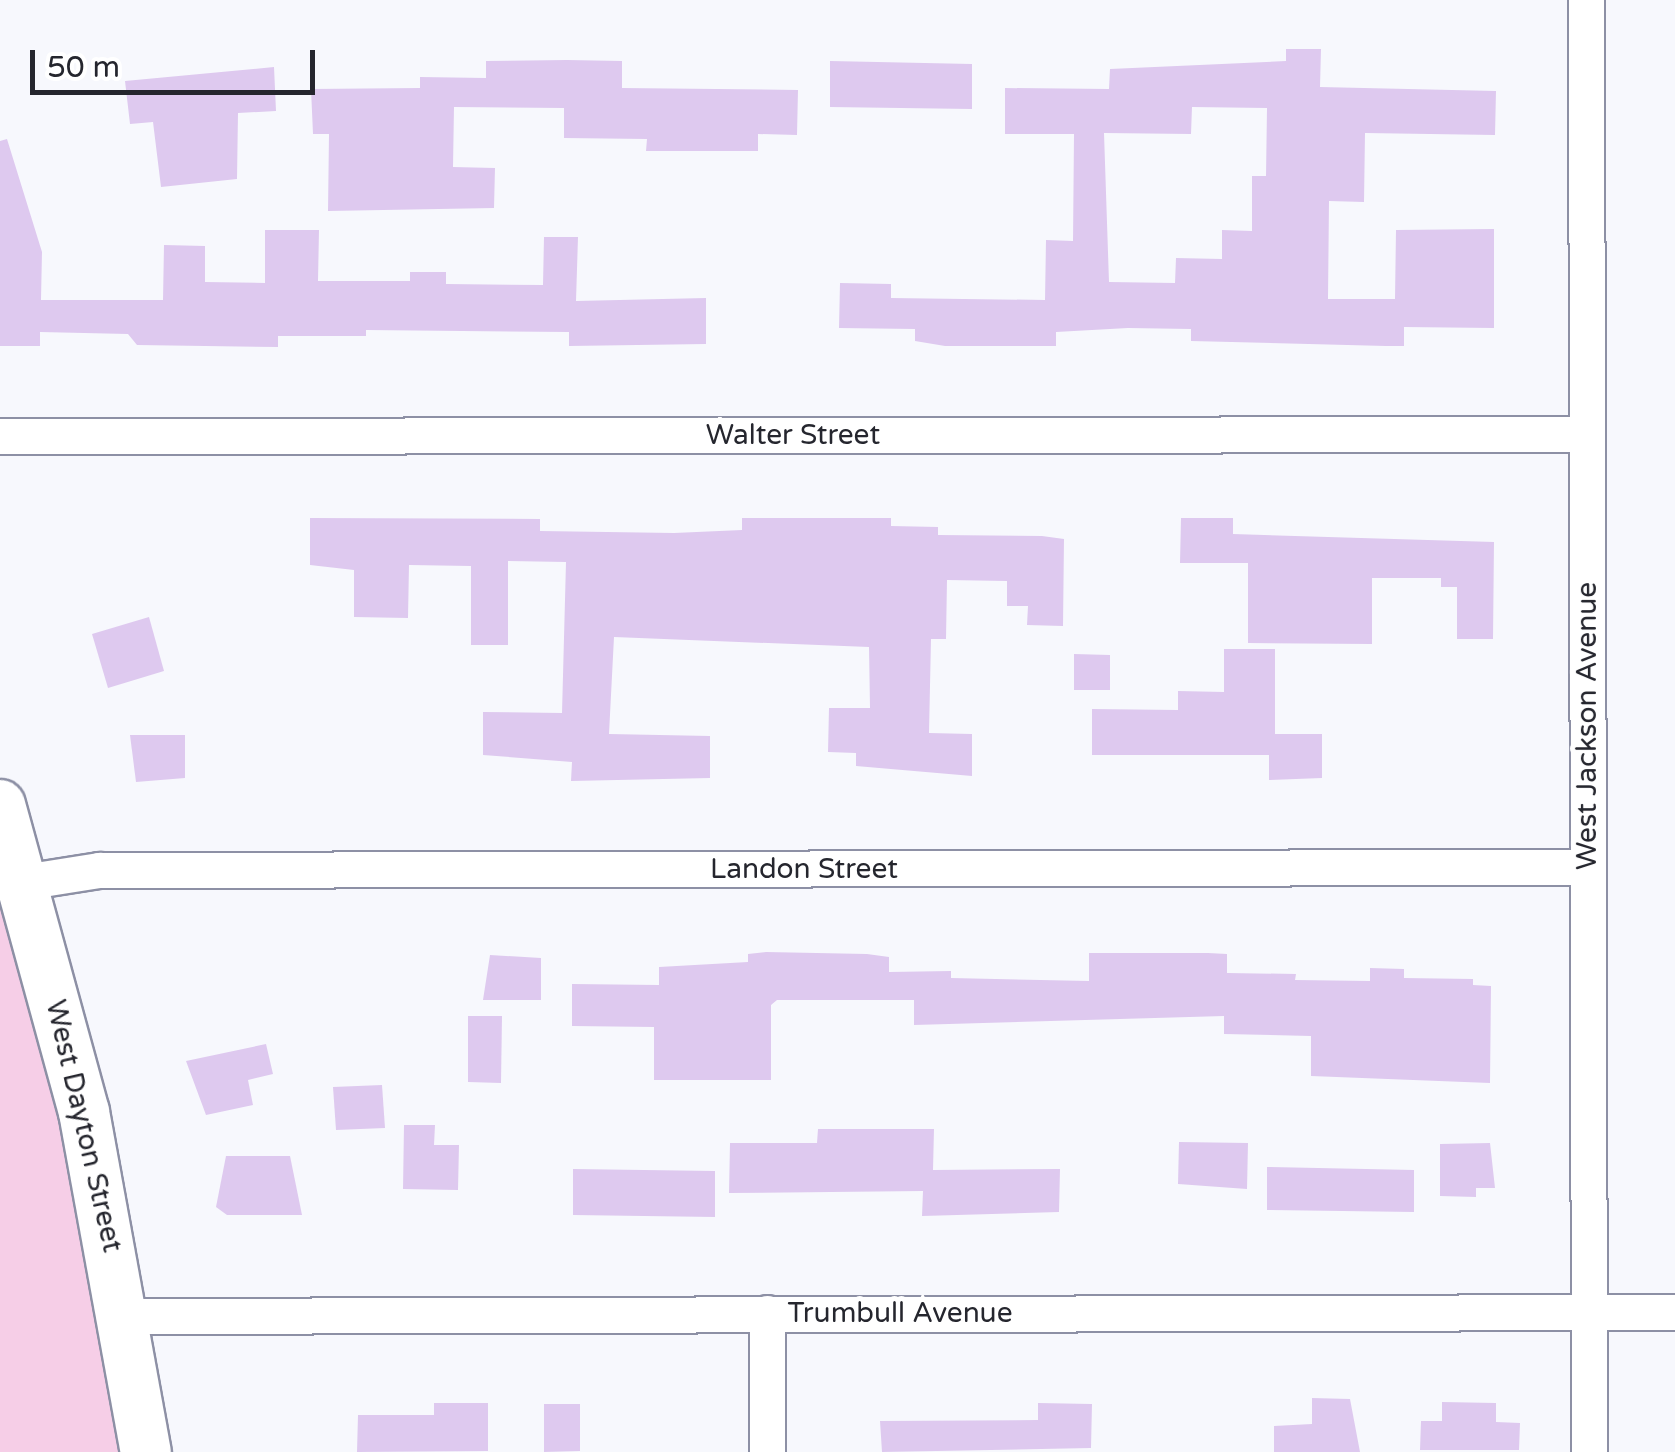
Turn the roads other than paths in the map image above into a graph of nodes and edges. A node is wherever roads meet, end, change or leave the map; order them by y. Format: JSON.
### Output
{"nodes":[{"id":1,"x":1586,"y":0,"type":"edge"},
{"id":2,"x":1586,"y":434,"type":"junction"},
{"id":3,"x":0,"y":436,"type":"edge"},
{"id":4,"x":0,"y":805,"type":"edge"},
{"id":5,"x":1587,"y":867,"type":"junction"},
{"id":6,"x":22,"y":882,"type":"junction"},
{"id":7,"x":1589,"y":1312,"type":"junction"},
{"id":8,"x":1675,"y":1312,"type":"edge"},
{"id":9,"x":767,"y":1313,"type":"junction"},
{"id":10,"x":124,"y":1316,"type":"junction"},
{"id":11,"x":146,"y":1452,"type":"edge"},
{"id":12,"x":767,"y":1452,"type":"edge"},
{"id":13,"x":1589,"y":1452,"type":"edge"}],
"edges":[{"from":1,"to":2,"type":"street","name":"West Jackson Avenue"},
{"from":2,"to":3,"type":"street","name":"Walter Street"},
{"from":2,"to":5,"type":"street","name":"West Jackson Avenue"},
{"from":4,"to":6,"type":"street","name":"West Dayton Street"},
{"from":5,"to":6,"type":"street","name":"Landon Street"},
{"from":5,"to":7,"type":"street","name":"West Jackson Avenue"},
{"from":6,"to":10,"type":"street","name":"West Dayton Street"},
{"from":7,"to":8,"type":"street","name":"Trumbull Avenue"},
{"from":7,"to":9,"type":"street","name":"Trumbull Avenue"},
{"from":7,"to":13,"type":"street","name":"West Jackson Avenue"},
{"from":9,"to":10,"type":"street","name":"Trumbull Avenue"},
{"from":9,"to":12,"type":"street"},
{"from":10,"to":11,"type":"street","name":"West Dayton Street"}]}
